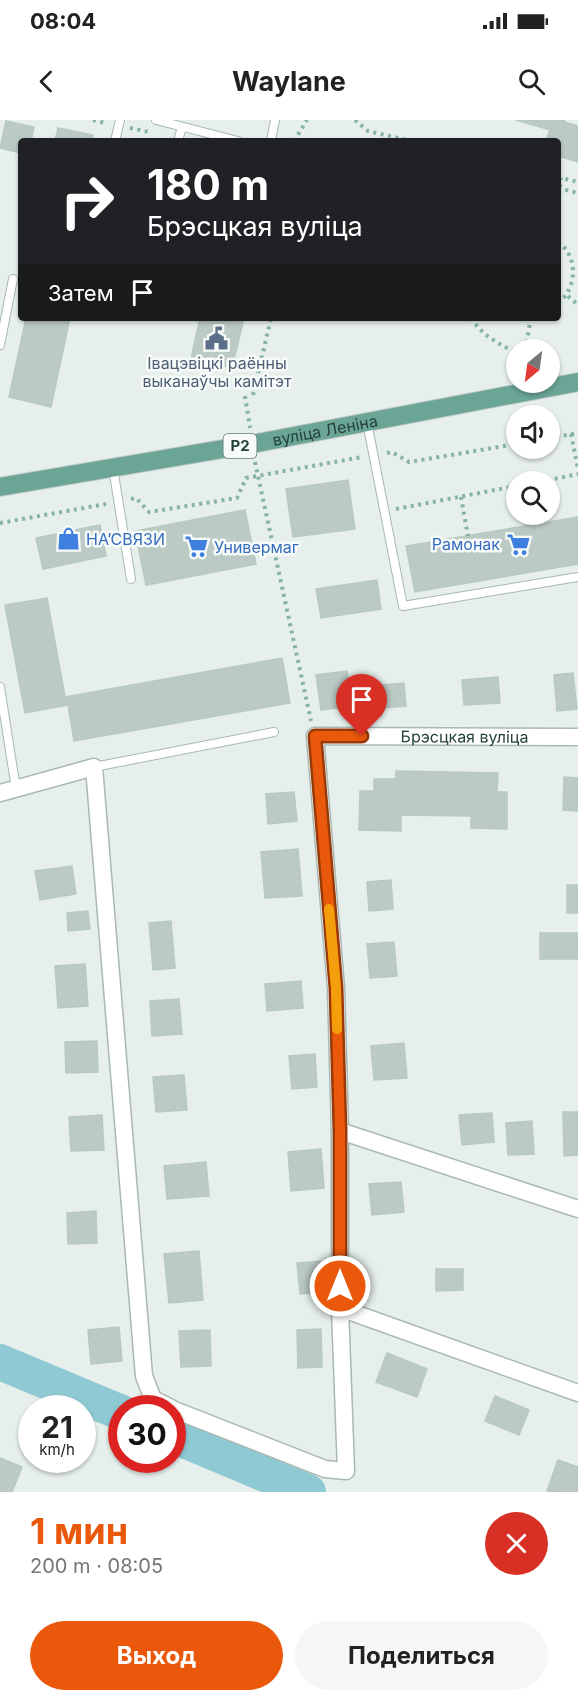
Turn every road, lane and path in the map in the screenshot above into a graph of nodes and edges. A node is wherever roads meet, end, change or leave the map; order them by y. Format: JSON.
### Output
{"nodes":[{"id":1,"x":93,"y":120,"type":"edge"},
{"id":2,"x":156,"y":120,"type":"edge"},
{"id":3,"x":275,"y":120,"type":"edge"},
{"id":4,"x":308,"y":120,"type":"edge"},
{"id":5,"x":355,"y":120,"type":"edge"},
{"id":6,"x":120,"y":123,"type":"edge"},
{"id":7,"x":182,"y":127,"type":"junction"},
{"id":8,"x":116,"y":138,"type":"edge"},
{"id":9,"x":172,"y":138,"type":"edge"},
{"id":10,"x":179,"y":138,"type":"edge"},
{"id":11,"x":226,"y":138,"type":"edge"},
{"id":12,"x":272,"y":138,"type":"edge"},
{"id":13,"x":296,"y":138,"type":"edge"},
{"id":14,"x":398,"y":138,"type":"edge"},
{"id":15,"x":561,"y":178,"type":"edge"},
{"id":16,"x":578,"y":182,"type":"edge"},
{"id":17,"x":561,"y":189,"type":"edge"},
{"id":18,"x":578,"y":193,"type":"edge"},
{"id":19,"x":561,"y":244,"type":"edge"},
{"id":20,"x":578,"y":269,"type":"edge"},
{"id":21,"x":13,"y":279,"type":"dead end"},
{"id":22,"x":568,"y":296,"type":"junction"},
{"id":23,"x":561,"y":301,"type":"edge"},
{"id":24,"x":578,"y":305,"type":"edge"},
{"id":25,"x":270,"y":321,"type":"edge"},
{"id":26,"x":474,"y":321,"type":"edge"},
{"id":27,"x":530,"y":321,"type":"edge"},
{"id":28,"x":527,"y":339,"type":"edge"},
{"id":29,"x":0,"y":345,"type":"edge"},
{"id":30,"x":506,"y":347,"type":"edge"},
{"id":31,"x":578,"y":382,"type":"edge"},
{"id":32,"x":253,"y":395,"type":"dead end"},
{"id":33,"x":367,"y":422,"type":"junction"},
{"id":34,"x":578,"y":433,"type":"edge"},
{"id":35,"x":571,"y":434,"type":"junction"},
{"id":36,"x":560,"y":436,"type":"edge"},
{"id":37,"x":506,"y":446,"type":"edge"},
{"id":38,"x":374,"y":455,"type":"junction"},
{"id":39,"x":113,"y":468,"type":"junction"},
{"id":40,"x":578,"y":469,"type":"edge"},
{"id":41,"x":578,"y":474,"type":"edge"},
{"id":42,"x":257,"y":476,"type":"junction"},
{"id":43,"x":560,"y":478,"type":"edge"},
{"id":44,"x":0,"y":487,"type":"edge"},
{"id":45,"x":506,"y":488,"type":"edge"},
{"id":46,"x":461,"y":497,"type":"junction"},
{"id":47,"x":118,"y":501,"type":"junction"},
{"id":48,"x":384,"y":511,"type":"junction"},
{"id":49,"x":0,"y":523,"type":"edge"},
{"id":50,"x":468,"y":536,"type":"dead end"},
{"id":51,"x":578,"y":577,"type":"edge"},
{"id":52,"x":131,"y":579,"type":"dead end"},
{"id":53,"x":0,"y":687,"type":"edge"},
{"id":54,"x":274,"y":732,"type":"dead end"},
{"id":55,"x":315,"y":736,"type":"junction"},
{"id":56,"x":578,"y":737,"type":"edge"},
{"id":57,"x":94,"y":767,"type":"junction"},
{"id":58,"x":8,"y":791,"type":"edge"},
{"id":59,"x":340,"y":1131,"type":"junction"},
{"id":60,"x":578,"y":1209,"type":"edge"},
{"id":61,"x":340,"y":1308,"type":"junction"},
{"id":62,"x":578,"y":1393,"type":"edge"},
{"id":63,"x":151,"y":1395,"type":"edge"},
{"id":64,"x":186,"y":1414,"type":"edge"}],
"edges":[{"from":1,"to":6,"type":"path"},
{"from":2,"to":7,"type":"lane"},
{"from":3,"to":12,"type":"lane"},
{"from":4,"to":13,"type":"path"},
{"from":5,"to":14,"type":"path"},
{"from":6,"to":8,"type":"lane"},
{"from":6,"to":9,"type":"path"},
{"from":7,"to":10,"type":"lane"},
{"from":7,"to":11,"type":"lane"},
{"from":15,"to":16,"type":"path"},
{"from":17,"to":18,"type":"path"},
{"from":19,"to":20,"type":"path"},
{"from":20,"to":22,"type":"path"},
{"from":21,"to":29,"type":"lane"},
{"from":22,"to":23,"type":"path"},
{"from":22,"to":24,"type":"path"},
{"from":25,"to":32,"type":"path"},
{"from":26,"to":30,"type":"path"},
{"from":27,"to":28,"type":"path"},
{"from":31,"to":33,"type":"main road","name":"вуліца Леніна","number":"Р2"},
{"from":33,"to":38,"type":"lane"},
{"from":33,"to":39,"type":"main road","name":"вуліца Леніна","number":"Р2"},
{"from":34,"to":35,"type":"path"},
{"from":35,"to":36,"type":"path"},
{"from":35,"to":40,"type":"path"},
{"from":37,"to":38,"type":"path"},
{"from":38,"to":42,"type":"path"},
{"from":38,"to":48,"type":"lane"},
{"from":39,"to":44,"type":"main road","name":"вуліца Леніна","number":"Р2"},
{"from":39,"to":47,"type":"lane"},
{"from":41,"to":43,"type":"path"},
{"from":42,"to":47,"type":"path"},
{"from":42,"to":55,"type":"path"},
{"from":45,"to":46,"type":"path"},
{"from":46,"to":48,"type":"path"},
{"from":46,"to":50,"type":"path"},
{"from":47,"to":49,"type":"path"},
{"from":47,"to":52,"type":"lane"},
{"from":48,"to":51,"type":"lane"},
{"from":53,"to":58,"type":"lane"},
{"from":54,"to":57,"type":"lane"},
{"from":55,"to":56,"type":"street","name":"Брэсцкая вуліца"},
{"from":55,"to":59,"type":"street"},
{"from":57,"to":58,"type":"street"},
{"from":57,"to":63,"type":"street"},
{"from":59,"to":60,"type":"street"},
{"from":59,"to":61,"type":"street"},
{"from":61,"to":62,"type":"street"},
{"from":61,"to":64,"type":"street"}]}
